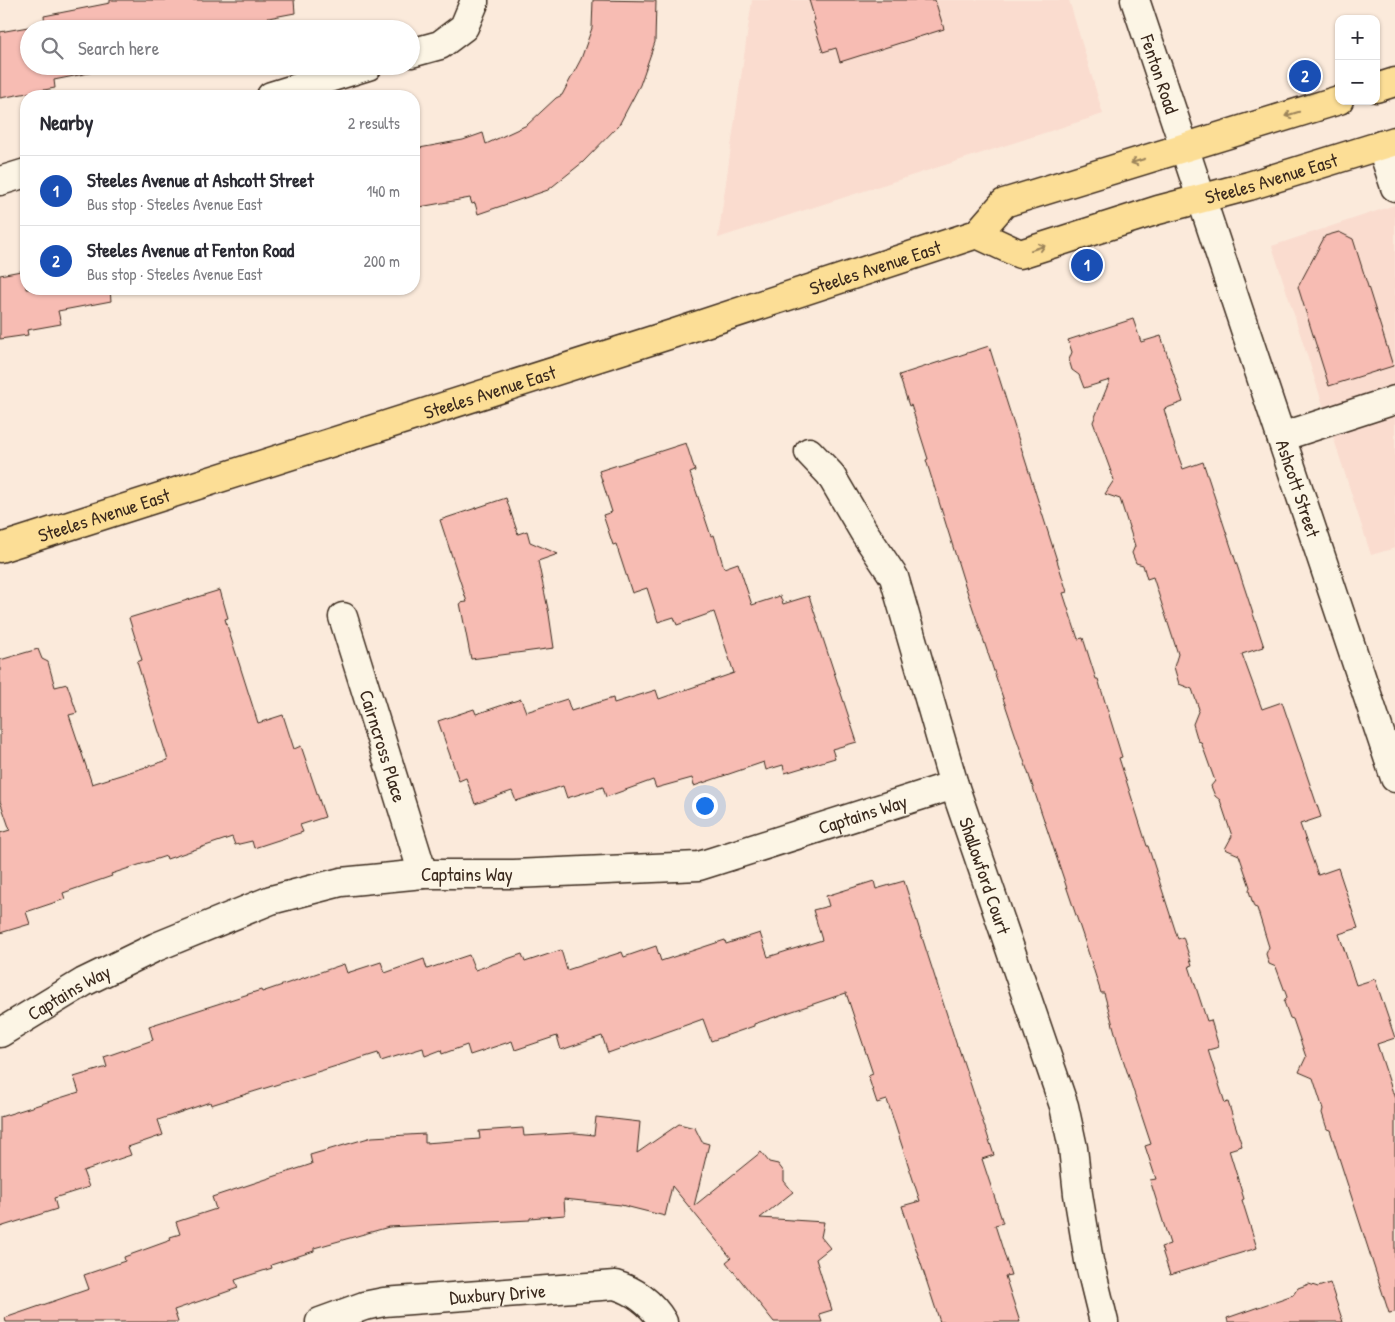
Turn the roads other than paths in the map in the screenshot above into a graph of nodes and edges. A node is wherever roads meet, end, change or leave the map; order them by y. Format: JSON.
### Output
{"nodes":[{"id":1,"x":474,"y":0,"type":"edge"},
{"id":2,"x":1135,"y":0,"type":"edge"},
{"id":3,"x":420,"y":51,"type":"edge"},
{"id":4,"x":339,"y":75,"type":"edge"},
{"id":5,"x":1395,"y":82,"type":"edge"},
{"id":6,"x":1380,"y":87,"type":"edge"},
{"id":7,"x":290,"y":90,"type":"edge"},
{"id":8,"x":1335,"y":101,"type":"edge"},
{"id":9,"x":1388,"y":143,"type":"edge"},
{"id":10,"x":1185,"y":148,"type":"junction"},
{"id":11,"x":20,"y":175,"type":"edge"},
{"id":12,"x":0,"y":181,"type":"edge"},
{"id":13,"x":1395,"y":187,"type":"edge"},
{"id":14,"x":1202,"y":199,"type":"junction"},
{"id":15,"x":977,"y":234,"type":"junction"},
{"id":16,"x":1395,"y":400,"type":"edge"},
{"id":17,"x":1281,"y":437,"type":"junction"},
{"id":18,"x":809,"y":452,"type":"dead end"},
{"id":19,"x":0,"y":548,"type":"edge"},
{"id":20,"x":343,"y":617,"type":"dead end"},
{"id":21,"x":1389,"y":742,"type":"edge"},
{"id":22,"x":1395,"y":778,"type":"edge"},
{"id":23,"x":954,"y":785,"type":"junction"},
{"id":24,"x":424,"y":874,"type":"junction"},
{"id":25,"x":0,"y":1033,"type":"edge"},
{"id":26,"x":320,"y":1322,"type":"edge"},
{"id":27,"x":663,"y":1322,"type":"edge"},
{"id":28,"x":1104,"y":1322,"type":"edge"}],
"edges":[{"from":1,"to":3,"type":"street"},
{"from":2,"to":10,"type":"street","name":"Fenton Road"},
{"from":4,"to":7,"type":"street"},
{"from":5,"to":6,"type":"main road"},
{"from":8,"to":10,"type":"main road","one_way":true},
{"from":9,"to":13,"type":"street"},
{"from":9,"to":14,"type":"main road","name":"Steeles Avenue East"},
{"from":10,"to":14,"type":"street","name":"Fenton Road"},
{"from":10,"to":15,"type":"main road","one_way":true},
{"from":11,"to":12,"type":"street"},
{"from":15,"to":14,"type":"main road","name":"Steeles Avenue East","one_way":true},
{"from":14,"to":17,"type":"street","name":"Ashcott Street"},
{"from":15,"to":19,"type":"main road","name":"Steeles Avenue East"},
{"from":16,"to":17,"type":"street"},
{"from":17,"to":21,"type":"street","name":"Ashcott Street"},
{"from":18,"to":23,"type":"street","name":"Shallowford Court"},
{"from":20,"to":24,"type":"street","name":"Cairncross Place"},
{"from":21,"to":22,"type":"street","name":"Ashcott Street"},
{"from":23,"to":24,"type":"street","name":"Captains Way"},
{"from":23,"to":28,"type":"street","name":"Shallowford Court"},
{"from":24,"to":25,"type":"street","name":"Captains Way"},
{"from":26,"to":27,"type":"street","name":"Duxbury Drive"}]}
